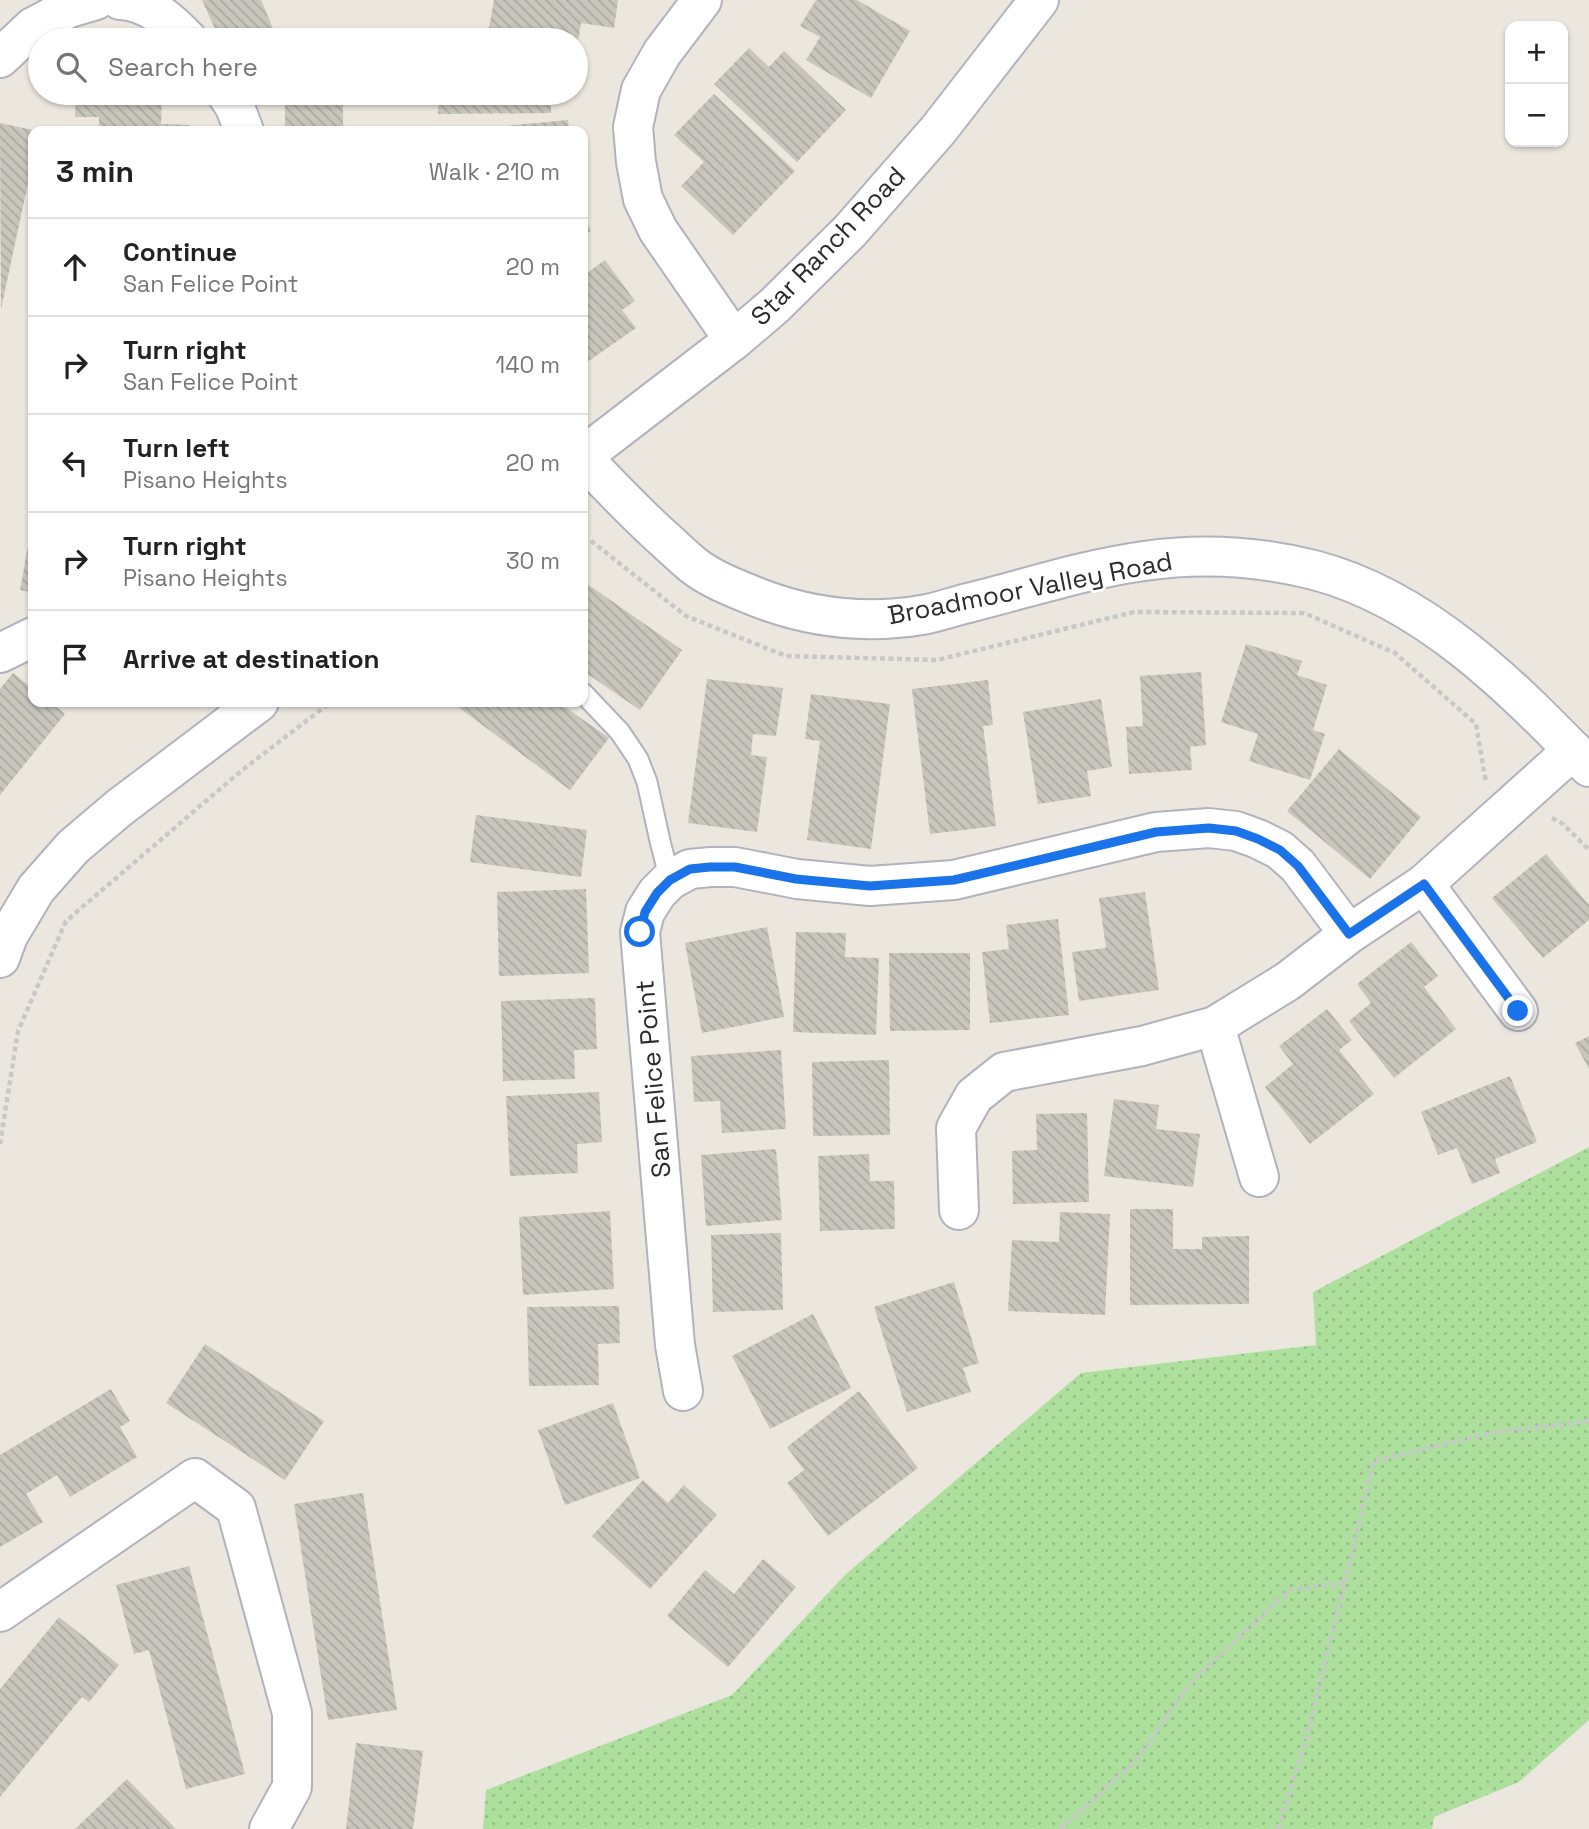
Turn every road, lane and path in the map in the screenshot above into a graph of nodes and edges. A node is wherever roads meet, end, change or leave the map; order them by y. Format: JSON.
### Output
{"nodes":[{"id":1,"x":96,"y":0,"type":"edge"},
{"id":2,"x":120,"y":0,"type":"edge"},
{"id":3,"x":702,"y":0,"type":"edge"},
{"id":4,"x":1039,"y":0,"type":"edge"},
{"id":5,"x":32,"y":28,"type":"edge"},
{"id":6,"x":175,"y":28,"type":"edge"},
{"id":7,"x":28,"y":32,"type":"edge"},
{"id":8,"x":0,"y":58,"type":"edge"},
{"id":9,"x":233,"y":105,"type":"edge"},
{"id":10,"x":242,"y":126,"type":"edge"},
{"id":11,"x":734,"y":340,"type":"junction"},
{"id":12,"x":588,"y":453,"type":"edge"},
{"id":13,"x":588,"y":462,"type":"edge"},
{"id":14,"x":588,"y":539,"type":"edge"},
{"id":15,"x":28,"y":639,"type":"edge"},
{"id":16,"x":0,"y":653,"type":"edge"},
{"id":17,"x":588,"y":698,"type":"edge"},
{"id":18,"x":252,"y":707,"type":"edge"},
{"id":19,"x":324,"y":707,"type":"edge"},
{"id":20,"x":1581,"y":758,"type":"edge"},
{"id":21,"x":1517,"y":800,"type":"junction"},
{"id":22,"x":1589,"y":850,"type":"edge"},
{"id":23,"x":670,"y":880,"type":"junction"},
{"id":24,"x":1424,"y":884,"type":"junction"},
{"id":25,"x":1349,"y":934,"type":"junction"},
{"id":26,"x":0,"y":958,"type":"edge"},
{"id":27,"x":1518,"y":1011,"type":"dead end"},
{"id":28,"x":1215,"y":1026,"type":"junction"},
{"id":29,"x":0,"y":1144,"type":"edge"},
{"id":30,"x":1259,"y":1177,"type":"dead end"},
{"id":31,"x":959,"y":1210,"type":"dead end"},
{"id":32,"x":683,"y":1391,"type":"dead end"},
{"id":33,"x":1589,"y":1421,"type":"edge"},
{"id":34,"x":1343,"y":1583,"type":"junction"},
{"id":35,"x":0,"y":1612,"type":"edge"},
{"id":36,"x":269,"y":1829,"type":"edge"},
{"id":37,"x":1060,"y":1829,"type":"edge"},
{"id":38,"x":1278,"y":1829,"type":"edge"}],
"edges":[{"from":1,"to":5,"type":"street"},
{"from":2,"to":6,"type":"street"},
{"from":3,"to":11,"type":"street"},
{"from":4,"to":11,"type":"street","name":"Star Ranch Road"},
{"from":7,"to":8,"type":"street"},
{"from":9,"to":10,"type":"street"},
{"from":11,"to":12,"type":"street","name":"Star Ranch Road"},
{"from":13,"to":20,"type":"street","name":"Broadmoor Valley Road"},
{"from":14,"to":21,"type":"path"},
{"from":15,"to":16,"type":"street"},
{"from":17,"to":23,"type":"lane"},
{"from":18,"to":26,"type":"street"},
{"from":19,"to":29,"type":"path"},
{"from":20,"to":21,"type":"street"},
{"from":21,"to":22,"type":"path"},
{"from":21,"to":24,"type":"street"},
{"from":23,"to":25,"type":"street"},
{"from":23,"to":32,"type":"street","name":"San Felice Point"},
{"from":24,"to":25,"type":"street"},
{"from":24,"to":27,"type":"street"},
{"from":25,"to":28,"type":"street"},
{"from":28,"to":30,"type":"street"},
{"from":28,"to":31,"type":"street"},
{"from":33,"to":34,"type":"path"},
{"from":34,"to":37,"type":"path"},
{"from":34,"to":38,"type":"path"},
{"from":35,"to":36,"type":"street"}]}
